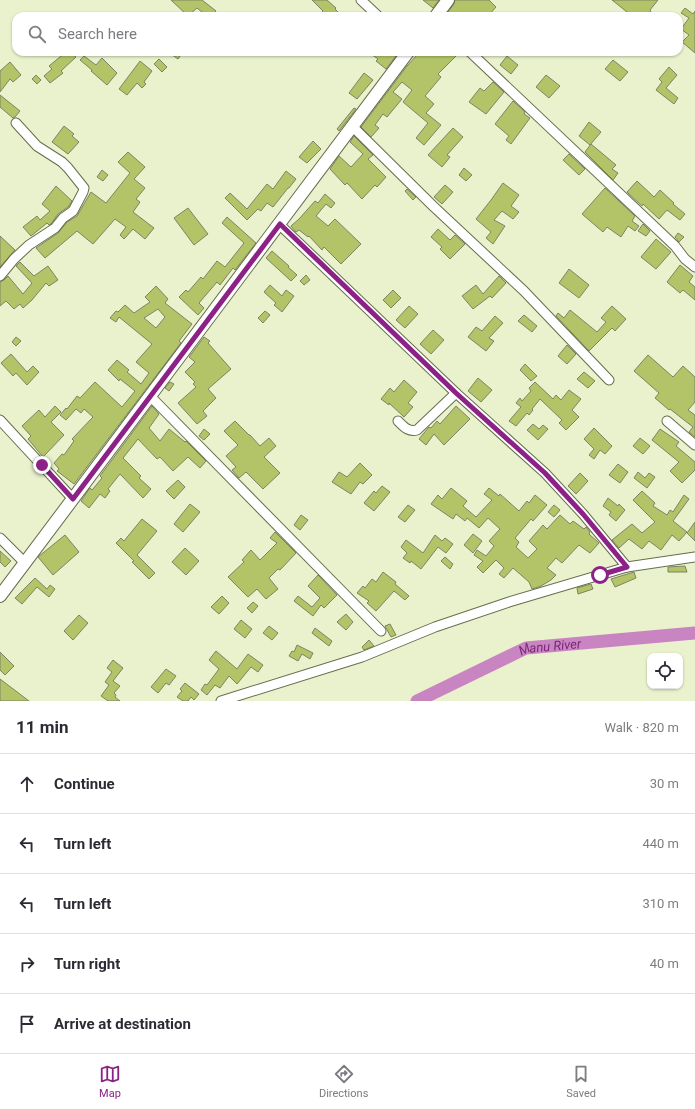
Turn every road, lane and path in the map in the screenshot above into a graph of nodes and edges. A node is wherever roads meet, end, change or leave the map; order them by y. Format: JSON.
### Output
{"nodes":[{"id":1,"x":361,"y":0,"type":"edge"},
{"id":2,"x":448,"y":0,"type":"edge"},
{"id":3,"x":374,"y":12,"type":"edge"},
{"id":4,"x":439,"y":12,"type":"edge"},
{"id":5,"x":405,"y":56,"type":"edge"},
{"id":6,"x":474,"y":56,"type":"edge"},
{"id":7,"x":16,"y":123,"type":"dead end"},
{"id":8,"x":353,"y":127,"type":"junction"},
{"id":9,"x":280,"y":224,"type":"junction"},
{"id":10,"x":695,"y":267,"type":"edge"},
{"id":11,"x":0,"y":276,"type":"edge"},
{"id":12,"x":609,"y":380,"type":"dead end"},
{"id":13,"x":456,"y":393,"type":"junction"},
{"id":14,"x":150,"y":396,"type":"junction"},
{"id":15,"x":0,"y":420,"type":"edge"},
{"id":16,"x":398,"y":421,"type":"dead end"},
{"id":17,"x":667,"y":421,"type":"dead end"},
{"id":18,"x":695,"y":445,"type":"edge"},
{"id":19,"x":73,"y":499,"type":"junction"},
{"id":20,"x":0,"y":538,"type":"edge"},
{"id":21,"x":695,"y":557,"type":"edge"},
{"id":22,"x":25,"y":563,"type":"junction"},
{"id":23,"x":627,"y":567,"type":"junction"},
{"id":24,"x":0,"y":596,"type":"edge"},
{"id":25,"x":381,"y":631,"type":"dead end"},
{"id":26,"x":221,"y":701,"type":"edge"}],
"edges":[{"from":1,"to":3,"type":"street"},
{"from":2,"to":4,"type":"main road"},
{"from":5,"to":8,"type":"main road"},
{"from":6,"to":10,"type":"street"},
{"from":7,"to":11,"type":"street"},
{"from":8,"to":9,"type":"main road"},
{"from":8,"to":12,"type":"street"},
{"from":9,"to":13,"type":"street"},
{"from":9,"to":14,"type":"main road"},
{"from":13,"to":16,"type":"street"},
{"from":13,"to":23,"type":"street"},
{"from":14,"to":19,"type":"main road"},
{"from":14,"to":25,"type":"street"},
{"from":15,"to":19,"type":"street"},
{"from":17,"to":18,"type":"street"},
{"from":19,"to":22,"type":"main road"},
{"from":20,"to":22,"type":"street"},
{"from":21,"to":23,"type":"street"},
{"from":22,"to":24,"type":"main road"},
{"from":23,"to":26,"type":"street"}]}
